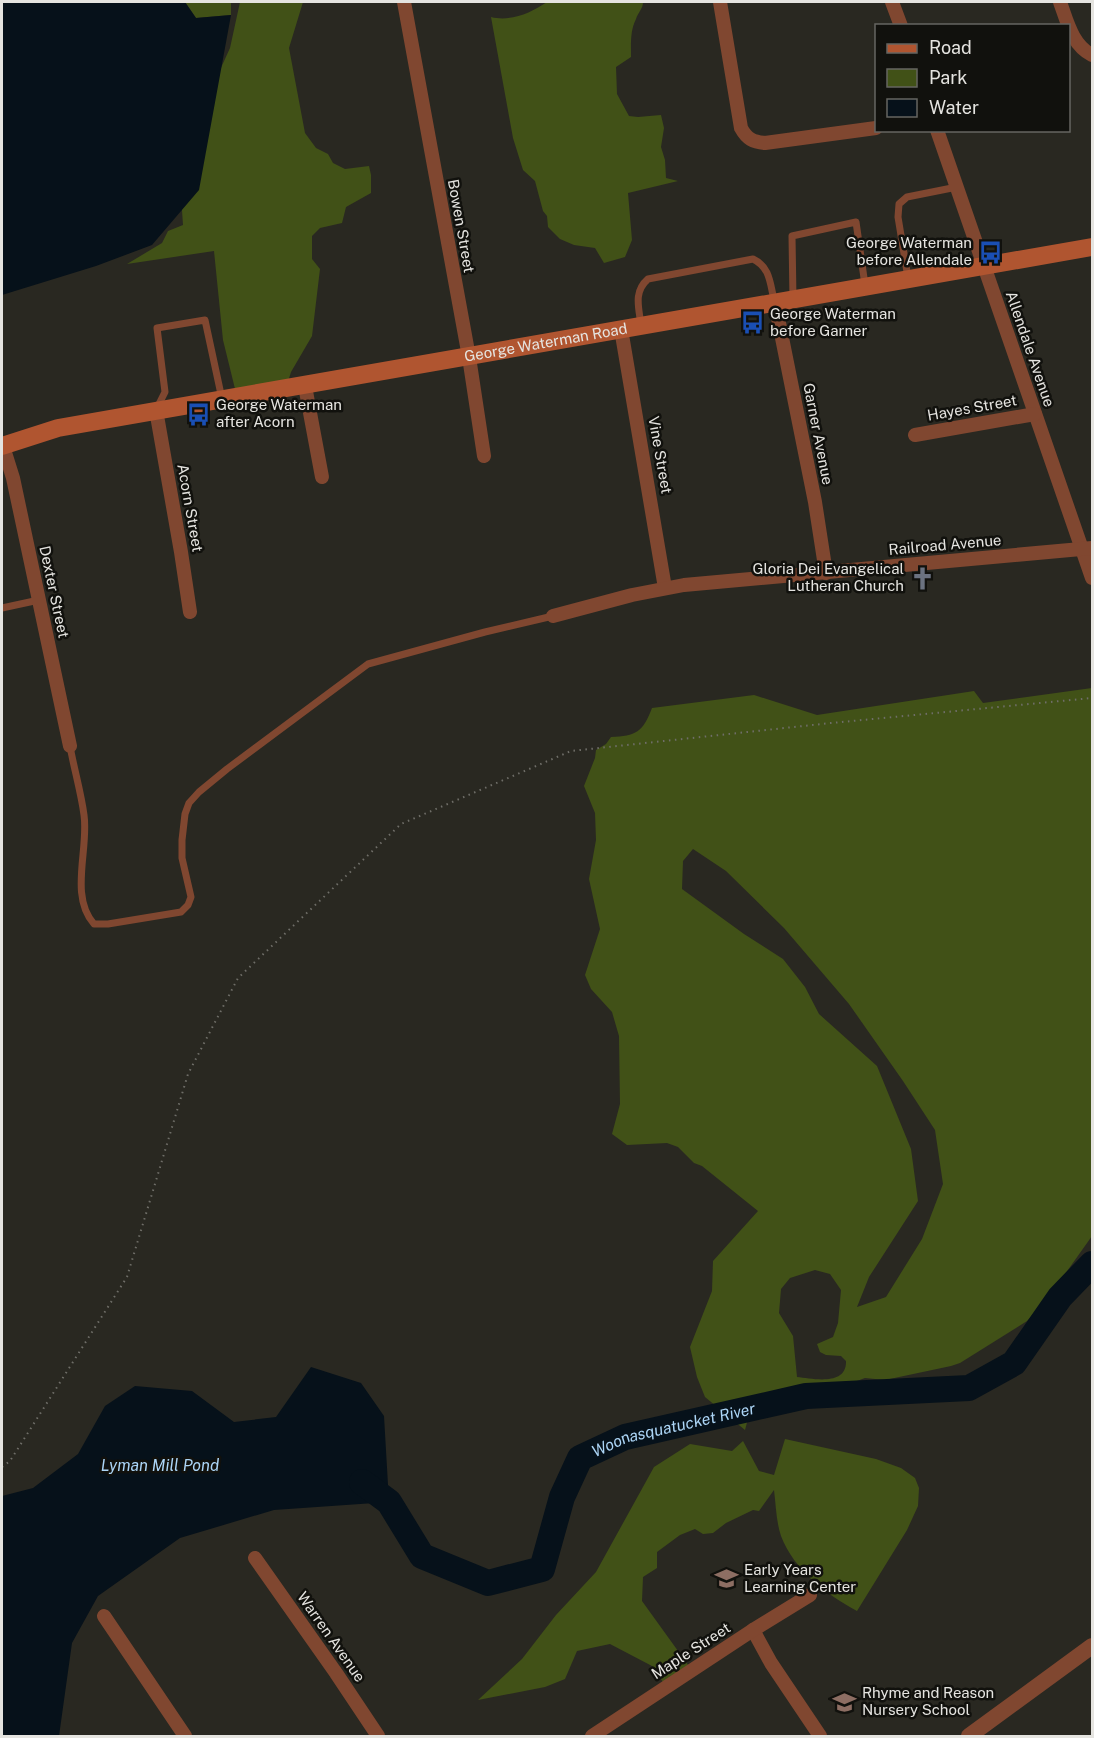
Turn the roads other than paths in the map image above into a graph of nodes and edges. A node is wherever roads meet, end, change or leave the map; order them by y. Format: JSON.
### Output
{"nodes":[{"id":1,"x":404,"y":2,"type":"edge"},
{"id":2,"x":720,"y":2,"type":"edge"},
{"id":3,"x":892,"y":2,"type":"edge"},
{"id":4,"x":1060,"y":2,"type":"edge"},
{"id":5,"x":900,"y":24,"type":"edge"},
{"id":6,"x":1069,"y":24,"type":"edge"},
{"id":7,"x":1070,"y":26,"type":"edge"},
{"id":8,"x":1092,"y":55,"type":"edge"},
{"id":9,"x":875,"y":128,"type":"edge"},
{"id":10,"x":938,"y":132,"type":"edge"},
{"id":11,"x":957,"y":187,"type":"junction"},
{"id":12,"x":1092,"y":247,"type":"edge"},
{"id":13,"x":985,"y":266,"type":"junction"},
{"id":14,"x":908,"y":278,"type":"junction"},
{"id":15,"x":865,"y":285,"type":"junction"},
{"id":16,"x":793,"y":299,"type":"junction"},
{"id":17,"x":775,"y":303,"type":"junction"},
{"id":18,"x":641,"y":325,"type":"junction"},
{"id":19,"x":621,"y":329,"type":"junction"},
{"id":20,"x":469,"y":357,"type":"junction"},
{"id":21,"x":305,"y":386,"type":"junction"},
{"id":22,"x":222,"y":400,"type":"junction"},
{"id":23,"x":156,"y":410,"type":"junction"},
{"id":24,"x":1035,"y":414,"type":"junction"},
{"id":25,"x":915,"y":435,"type":"dead end"},
{"id":26,"x":2,"y":446,"type":"edge"},
{"id":27,"x":484,"y":456,"type":"dead end"},
{"id":28,"x":322,"y":477,"type":"dead end"},
{"id":29,"x":1087,"y":549,"type":"edge"},
{"id":30,"x":826,"y":573,"type":"junction"},
{"id":31,"x":1092,"y":578,"type":"edge"},
{"id":32,"x":665,"y":588,"type":"junction"},
{"id":33,"x":39,"y":600,"type":"junction"},
{"id":34,"x":2,"y":608,"type":"edge"},
{"id":35,"x":190,"y":612,"type":"dead end"},
{"id":36,"x":553,"y":616,"type":"joint"},
{"id":37,"x":70,"y":746,"type":"joint"},
{"id":38,"x":255,"y":1558,"type":"dead end"},
{"id":39,"x":810,"y":1595,"type":"dead end"},
{"id":40,"x":104,"y":1616,"type":"dead end"},
{"id":41,"x":753,"y":1630,"type":"junction"},
{"id":42,"x":1092,"y":1646,"type":"edge"},
{"id":43,"x":185,"y":1737,"type":"edge"},
{"id":44,"x":378,"y":1737,"type":"edge"},
{"id":45,"x":592,"y":1737,"type":"edge"},
{"id":46,"x":820,"y":1737,"type":"edge"},
{"id":47,"x":969,"y":1737,"type":"edge"}],
"edges":[{"from":1,"to":20,"type":"street","name":"Bowen Street"},
{"from":2,"to":9,"type":"street"},
{"from":3,"to":5,"type":"street"},
{"from":4,"to":6,"type":"street"},
{"from":7,"to":8,"type":"street"},
{"from":10,"to":11,"type":"street","name":"Allendale Avenue"},
{"from":11,"to":13,"type":"street","name":"Allendale Avenue"},
{"from":11,"to":14,"type":"lane"},
{"from":12,"to":13,"type":"main road","name":"George Waterman Road"},
{"from":13,"to":14,"type":"main road","name":"George Waterman Road"},
{"from":13,"to":24,"type":"street","name":"Allendale Avenue"},
{"from":14,"to":15,"type":"main road","name":"George Waterman Road"},
{"from":15,"to":16,"type":"main road","name":"George Waterman Road"},
{"from":15,"to":16,"type":"lane"},
{"from":16,"to":17,"type":"main road","name":"George Waterman Road"},
{"from":17,"to":18,"type":"main road","name":"George Waterman Road"},
{"from":17,"to":18,"type":"lane"},
{"from":17,"to":30,"type":"street","name":"Garner Avenue"},
{"from":18,"to":19,"type":"main road","name":"George Waterman Road"},
{"from":19,"to":20,"type":"main road","name":"George Waterman Road"},
{"from":19,"to":32,"type":"street","name":"Vine Street"},
{"from":20,"to":21,"type":"main road","name":"George Waterman Road"},
{"from":20,"to":27,"type":"street","name":"Bowen Street"},
{"from":21,"to":22,"type":"main road","name":"George Waterman Road"},
{"from":21,"to":28,"type":"street"},
{"from":22,"to":23,"type":"main road","name":"George Waterman Road"},
{"from":22,"to":23,"type":"lane"},
{"from":23,"to":26,"type":"main road","name":"George Waterman Road"},
{"from":23,"to":35,"type":"street","name":"Acorn Street"},
{"from":24,"to":25,"type":"street","name":"Hayes Street"},
{"from":24,"to":29,"type":"street","name":"Allendale Avenue"},
{"from":26,"to":33,"type":"street","name":"Dexter Street"},
{"from":29,"to":30,"type":"street","name":"Railroad Avenue"},
{"from":29,"to":31,"type":"street","name":"Allendale Avenue"},
{"from":30,"to":32,"type":"street","name":"Railroad Avenue"},
{"from":32,"to":36,"type":"street","name":"Railroad Avenue"},
{"from":33,"to":34,"type":"lane"},
{"from":33,"to":37,"type":"street","name":"Dexter Street"},
{"from":36,"to":37,"type":"lane"},
{"from":38,"to":44,"type":"street","name":"Warren Avenue"},
{"from":39,"to":41,"type":"street","name":"Maple Street"},
{"from":40,"to":43,"type":"street"},
{"from":41,"to":45,"type":"street","name":"Maple Street"},
{"from":41,"to":46,"type":"street"},
{"from":42,"to":47,"type":"street"}]}
